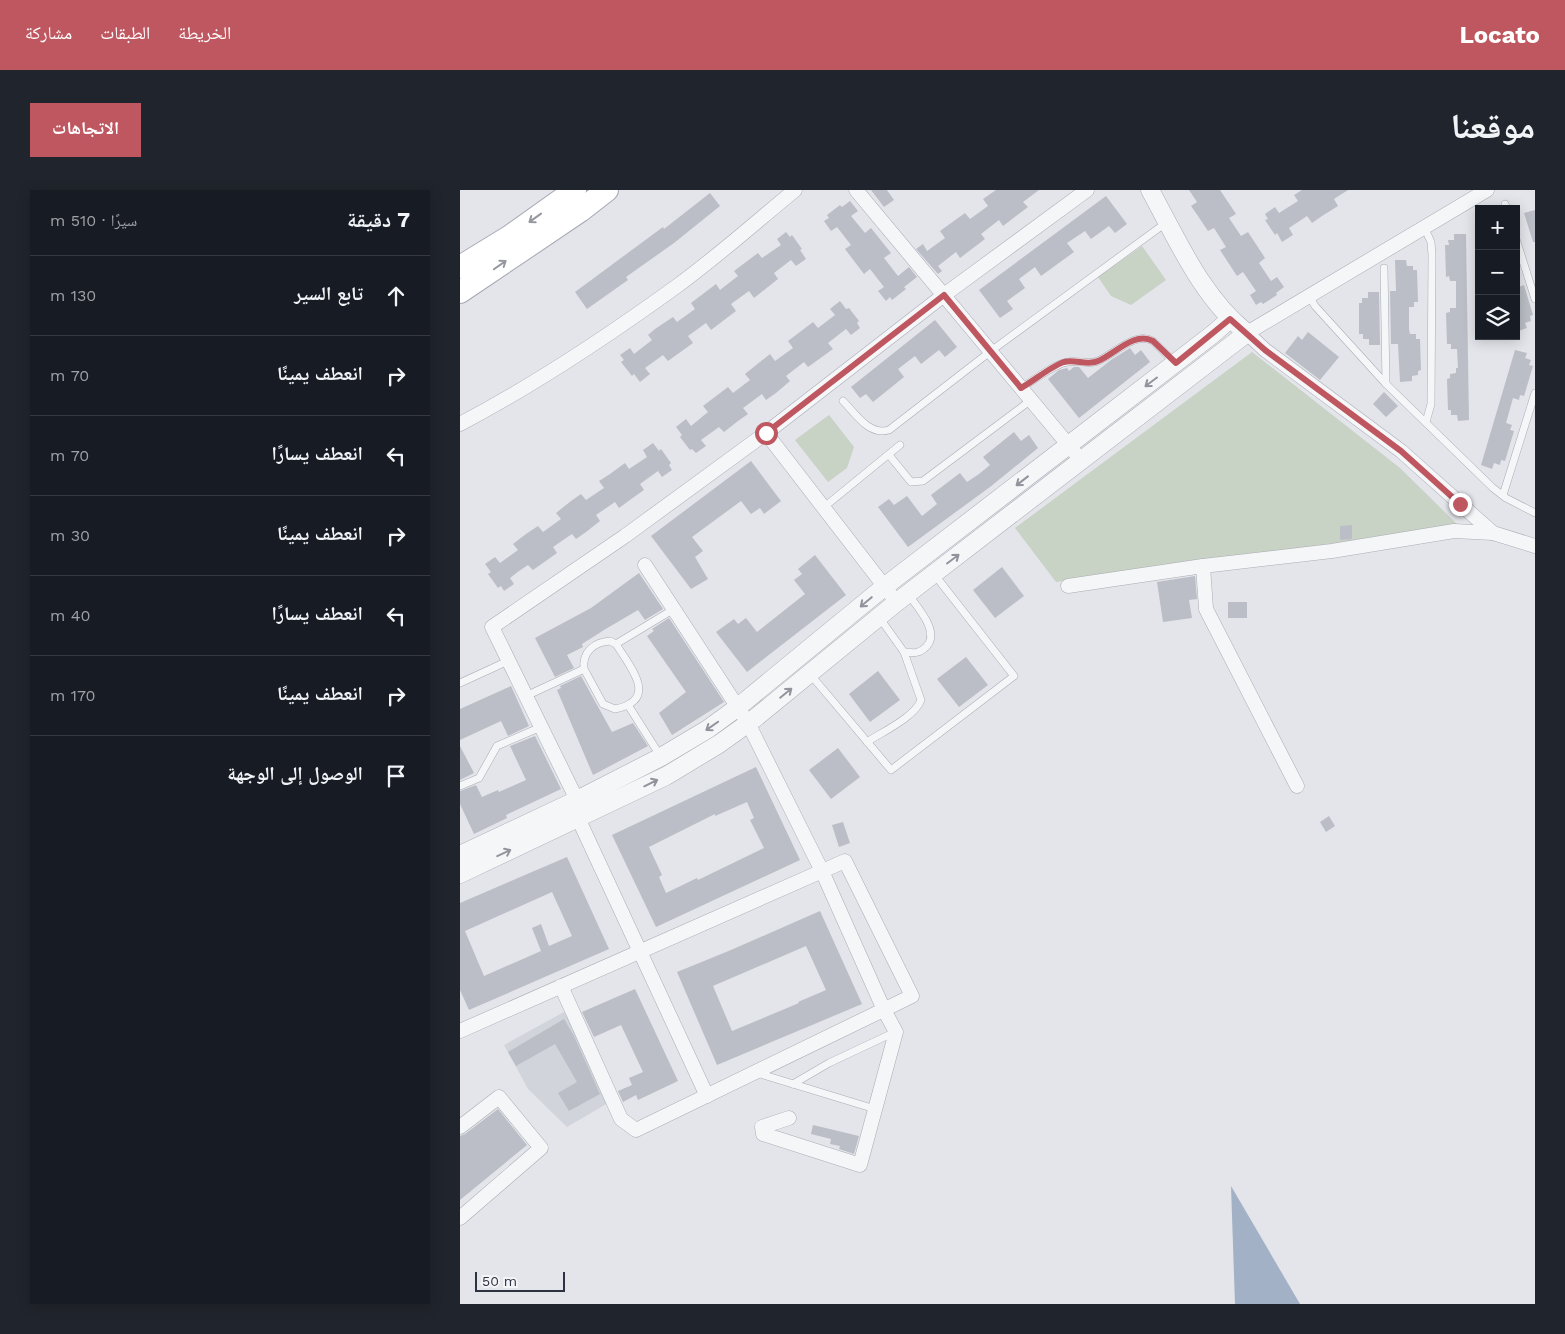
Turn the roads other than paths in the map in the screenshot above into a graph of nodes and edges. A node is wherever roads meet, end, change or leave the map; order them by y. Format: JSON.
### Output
{"nodes":[{"id":1,"x":575,"y":190,"type":"edge"},
{"id":2,"x":607,"y":190,"type":"edge"},
{"id":3,"x":795,"y":190,"type":"edge"},
{"id":4,"x":856,"y":190,"type":"edge"},
{"id":5,"x":1087,"y":190,"type":"edge"},
{"id":6,"x":1150,"y":190,"type":"edge"},
{"id":7,"x":1487,"y":190,"type":"edge"},
{"id":8,"x":1167,"y":221,"type":"junction"},
{"id":9,"x":1424,"y":228,"type":"junction"},
{"id":10,"x":1519,"y":250,"type":"edge"},
{"id":11,"x":460,"y":267,"type":"edge"},
{"id":12,"x":1384,"y":268,"type":"dead end"},
{"id":13,"x":460,"y":292,"type":"edge"},
{"id":14,"x":944,"y":295,"type":"junction"},
{"id":15,"x":1309,"y":296,"type":"junction"},
{"id":16,"x":1535,"y":299,"type":"edge"},
{"id":17,"x":1230,"y":319,"type":"junction"},
{"id":18,"x":1247,"y":333,"type":"junction"},
{"id":19,"x":991,"y":351,"type":"junction"},
{"id":20,"x":1176,"y":363,"type":"junction"},
{"id":21,"x":1386,"y":384,"type":"junction"},
{"id":22,"x":1021,"y":388,"type":"junction"},
{"id":23,"x":1535,"y":393,"type":"edge"},
{"id":24,"x":1032,"y":399,"type":"junction"},
{"id":25,"x":843,"y":401,"type":"dead end"},
{"id":26,"x":1426,"y":422,"type":"junction"},
{"id":27,"x":460,"y":424,"type":"edge"},
{"id":28,"x":766,"y":433,"type":"junction"},
{"id":29,"x":1069,"y":444,"type":"junction"},
{"id":30,"x":900,"y":445,"type":"dead end"},
{"id":31,"x":889,"y":455,"type":"junction"},
{"id":32,"x":1082,"y":460,"type":"junction"},
{"id":33,"x":1503,"y":495,"type":"junction"},
{"id":34,"x":823,"y":508,"type":"junction"},
{"id":35,"x":1535,"y":512,"type":"edge"},
{"id":36,"x":1493,"y":533,"type":"junction"},
{"id":37,"x":1535,"y":546,"type":"edge"},
{"id":38,"x":646,"y":565,"type":"dead end"},
{"id":39,"x":1203,"y":566,"type":"junction"},
{"id":40,"x":934,"y":574,"type":"junction"},
{"id":41,"x":1068,"y":586,"type":"dead end"},
{"id":42,"x":884,"y":587,"type":"junction"},
{"id":43,"x":902,"y":598,"type":"junction"},
{"id":44,"x":674,"y":609,"type":"junction"},
{"id":45,"x":879,"y":616,"type":"junction"},
{"id":46,"x":616,"y":644,"type":"junction"},
{"id":47,"x":904,"y":652,"type":"junction"},
{"id":48,"x":508,"y":661,"type":"junction"},
{"id":49,"x":584,"y":669,"type":"junction"},
{"id":50,"x":810,"y":674,"type":"junction"},
{"id":51,"x":460,"y":683,"type":"edge"},
{"id":52,"x":526,"y":696,"type":"junction"},
{"id":53,"x":628,"y":705,"type":"junction"},
{"id":54,"x":738,"y":707,"type":"junction"},
{"id":55,"x":748,"y":723,"type":"junction"},
{"id":56,"x":541,"y":727,"type":"junction"},
{"id":57,"x":867,"y":742,"type":"junction"},
{"id":58,"x":662,"y":757,"type":"junction"},
{"id":59,"x":460,"y":786,"type":"edge"},
{"id":60,"x":1297,"y":786,"type":"dead end"},
{"id":61,"x":577,"y":800,"type":"junction"},
{"id":62,"x":578,"y":818,"type":"junction"},
{"id":63,"x":460,"y":855,"type":"edge"},
{"id":64,"x":822,"y":871,"type":"junction"},
{"id":65,"x":460,"y":874,"type":"edge"},
{"id":66,"x":641,"y":951,"type":"junction"},
{"id":67,"x":561,"y":986,"type":"junction"},
{"id":68,"x":884,"y":1010,"type":"junction"},
{"id":69,"x":460,"y":1031,"type":"edge"},
{"id":70,"x":896,"y":1032,"type":"junction"},
{"id":71,"x":754,"y":1073,"type":"junction"},
{"id":72,"x":793,"y":1084,"type":"junction"},
{"id":73,"x":707,"y":1096,"type":"junction"},
{"id":74,"x":875,"y":1110,"type":"junction"},
{"id":75,"x":789,"y":1118,"type":"dead end"},
{"id":76,"x":460,"y":1127,"type":"edge"},
{"id":77,"x":460,"y":1218,"type":"edge"}],
"edges":[{"from":1,"to":11,"type":"main road","one_way":true},
{"from":13,"to":2,"type":"main road","one_way":true},
{"from":3,"to":27,"type":"street"},
{"from":4,"to":14,"type":"street"},
{"from":5,"to":14,"type":"street"},
{"from":6,"to":8,"type":"street"},
{"from":7,"to":9,"type":"street"},
{"from":8,"to":17,"type":"street"},
{"from":8,"to":19,"type":"lane"},
{"from":9,"to":15,"type":"street"},
{"from":9,"to":26,"type":"lane"},
{"from":10,"to":16,"type":"lane"},
{"from":12,"to":21,"type":"lane"},
{"from":14,"to":19,"type":"street"},
{"from":14,"to":28,"type":"street"},
{"from":15,"to":18,"type":"street"},
{"from":15,"to":21,"type":"lane"},
{"from":17,"to":18,"type":"street"},
{"from":17,"to":20,"type":"street"},
{"from":18,"to":32,"type":"street"},
{"from":18,"to":36,"type":"street"},
{"from":19,"to":22,"type":"street"},
{"from":19,"to":25,"type":"lane"},
{"from":20,"to":22,"type":"lane"},
{"from":20,"to":29,"type":"street","one_way":true},
{"from":21,"to":26,"type":"lane"},
{"from":22,"to":24,"type":"street"},
{"from":23,"to":33,"type":"lane"},
{"from":24,"to":29,"type":"street"},
{"from":24,"to":31,"type":"lane"},
{"from":26,"to":33,"type":"lane"},
{"from":28,"to":34,"type":"street"},
{"from":28,"to":48,"type":"street"},
{"from":29,"to":32,"type":"street"},
{"from":29,"to":42,"type":"street","one_way":true},
{"from":30,"to":31,"type":"lane"},
{"from":31,"to":34,"type":"lane"},
{"from":40,"to":32,"type":"street","one_way":true},
{"from":33,"to":35,"type":"lane"},
{"from":34,"to":42,"type":"street"},
{"from":36,"to":37,"type":"street"},
{"from":36,"to":39,"type":"street"},
{"from":38,"to":44,"type":"street"},
{"from":39,"to":41,"type":"street"},
{"from":39,"to":60,"type":"street"},
{"from":40,"to":43,"type":"street"},
{"from":40,"to":57,"type":"lane"},
{"from":42,"to":43,"type":"street"},
{"from":42,"to":54,"type":"street","one_way":true},
{"from":43,"to":45,"type":"street"},
{"from":43,"to":47,"type":"lane"},
{"from":44,"to":46,"type":"lane"},
{"from":44,"to":54,"type":"street"},
{"from":45,"to":47,"type":"lane"},
{"from":45,"to":50,"type":"street"},
{"from":46,"to":49,"type":"lane"},
{"from":46,"to":53,"type":"lane"},
{"from":47,"to":57,"type":"lane"},
{"from":48,"to":51,"type":"lane"},
{"from":48,"to":52,"type":"street"},
{"from":49,"to":52,"type":"lane"},
{"from":49,"to":53,"type":"lane"},
{"from":55,"to":50,"type":"street","one_way":true},
{"from":50,"to":57,"type":"lane"},
{"from":52,"to":56,"type":"street"},
{"from":53,"to":58,"type":"lane"},
{"from":54,"to":55,"type":"street"},
{"from":54,"to":58,"type":"street","one_way":true},
{"from":62,"to":55,"type":"street","one_way":true},
{"from":55,"to":64,"type":"street"},
{"from":56,"to":59,"type":"lane"},
{"from":56,"to":61,"type":"street"},
{"from":58,"to":61,"type":"street"},
{"from":61,"to":62,"type":"street"},
{"from":61,"to":63,"type":"street"},
{"from":65,"to":62,"type":"street","one_way":true},
{"from":62,"to":66,"type":"street"},
{"from":64,"to":66,"type":"street"},
{"from":64,"to":68,"type":"street"},
{"from":64,"to":68,"type":"street"},
{"from":66,"to":67,"type":"street"},
{"from":66,"to":73,"type":"street"},
{"from":67,"to":69,"type":"street"},
{"from":67,"to":73,"type":"street"},
{"from":68,"to":70,"type":"street"},
{"from":68,"to":71,"type":"street"},
{"from":70,"to":72,"type":"lane"},
{"from":70,"to":74,"type":"street"},
{"from":71,"to":72,"type":"lane"},
{"from":71,"to":73,"type":"street"},
{"from":72,"to":74,"type":"lane"},
{"from":74,"to":75,"type":"street"},
{"from":76,"to":77,"type":"street"}]}
